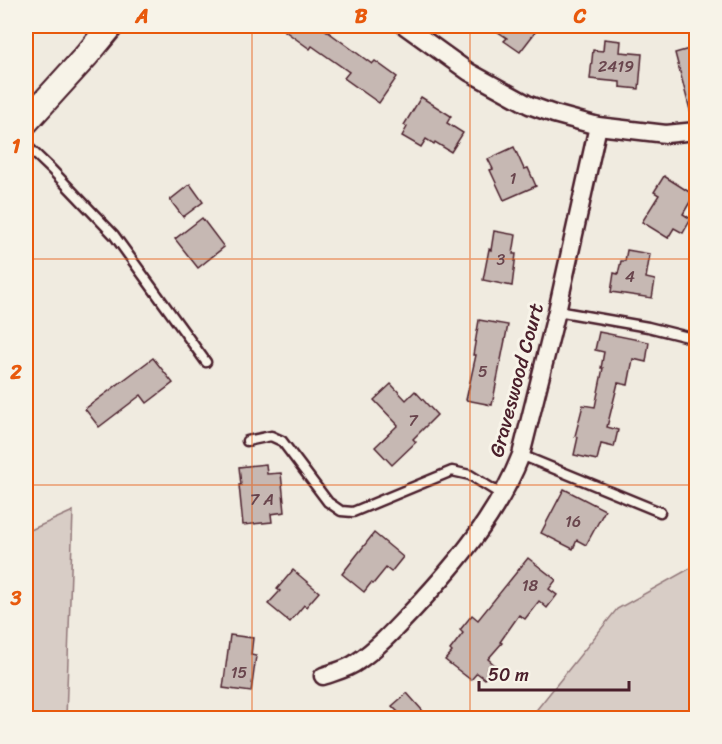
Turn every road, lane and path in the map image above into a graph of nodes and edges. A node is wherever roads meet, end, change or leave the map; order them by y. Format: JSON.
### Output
{"nodes":[{"id":1,"x":111,"y":26,"type":"edge"},
{"id":2,"x":405,"y":26,"type":"edge"},
{"id":3,"x":26,"y":122,"type":"edge"},
{"id":4,"x":598,"y":126,"type":"junction"},
{"id":5,"x":696,"y":131,"type":"edge"},
{"id":6,"x":26,"y":146,"type":"edge"},
{"id":7,"x":557,"y":311,"type":"junction"},
{"id":8,"x":696,"y":339,"type":"edge"},
{"id":9,"x":207,"y":362,"type":"dead end"},
{"id":10,"x":246,"y":441,"type":"dead end"},
{"id":11,"x":521,"y":454,"type":"junction"},
{"id":12,"x":502,"y":495,"type":"junction"},
{"id":13,"x":660,"y":512,"type":"dead end"},
{"id":14,"x":323,"y":676,"type":"dead end"}],
"edges":[{"from":1,"to":3,"type":"street"},
{"from":2,"to":4,"type":"street"},
{"from":4,"to":5,"type":"street"},
{"from":4,"to":7,"type":"street","name":"Graveswood Court"},
{"from":6,"to":9,"type":"lane"},
{"from":7,"to":8,"type":"lane"},
{"from":7,"to":11,"type":"street","name":"Graveswood Court"},
{"from":10,"to":12,"type":"lane"},
{"from":11,"to":12,"type":"street","name":"Graveswood Court"},
{"from":11,"to":13,"type":"lane"},
{"from":12,"to":14,"type":"street","name":"Graveswood Court"}]}
